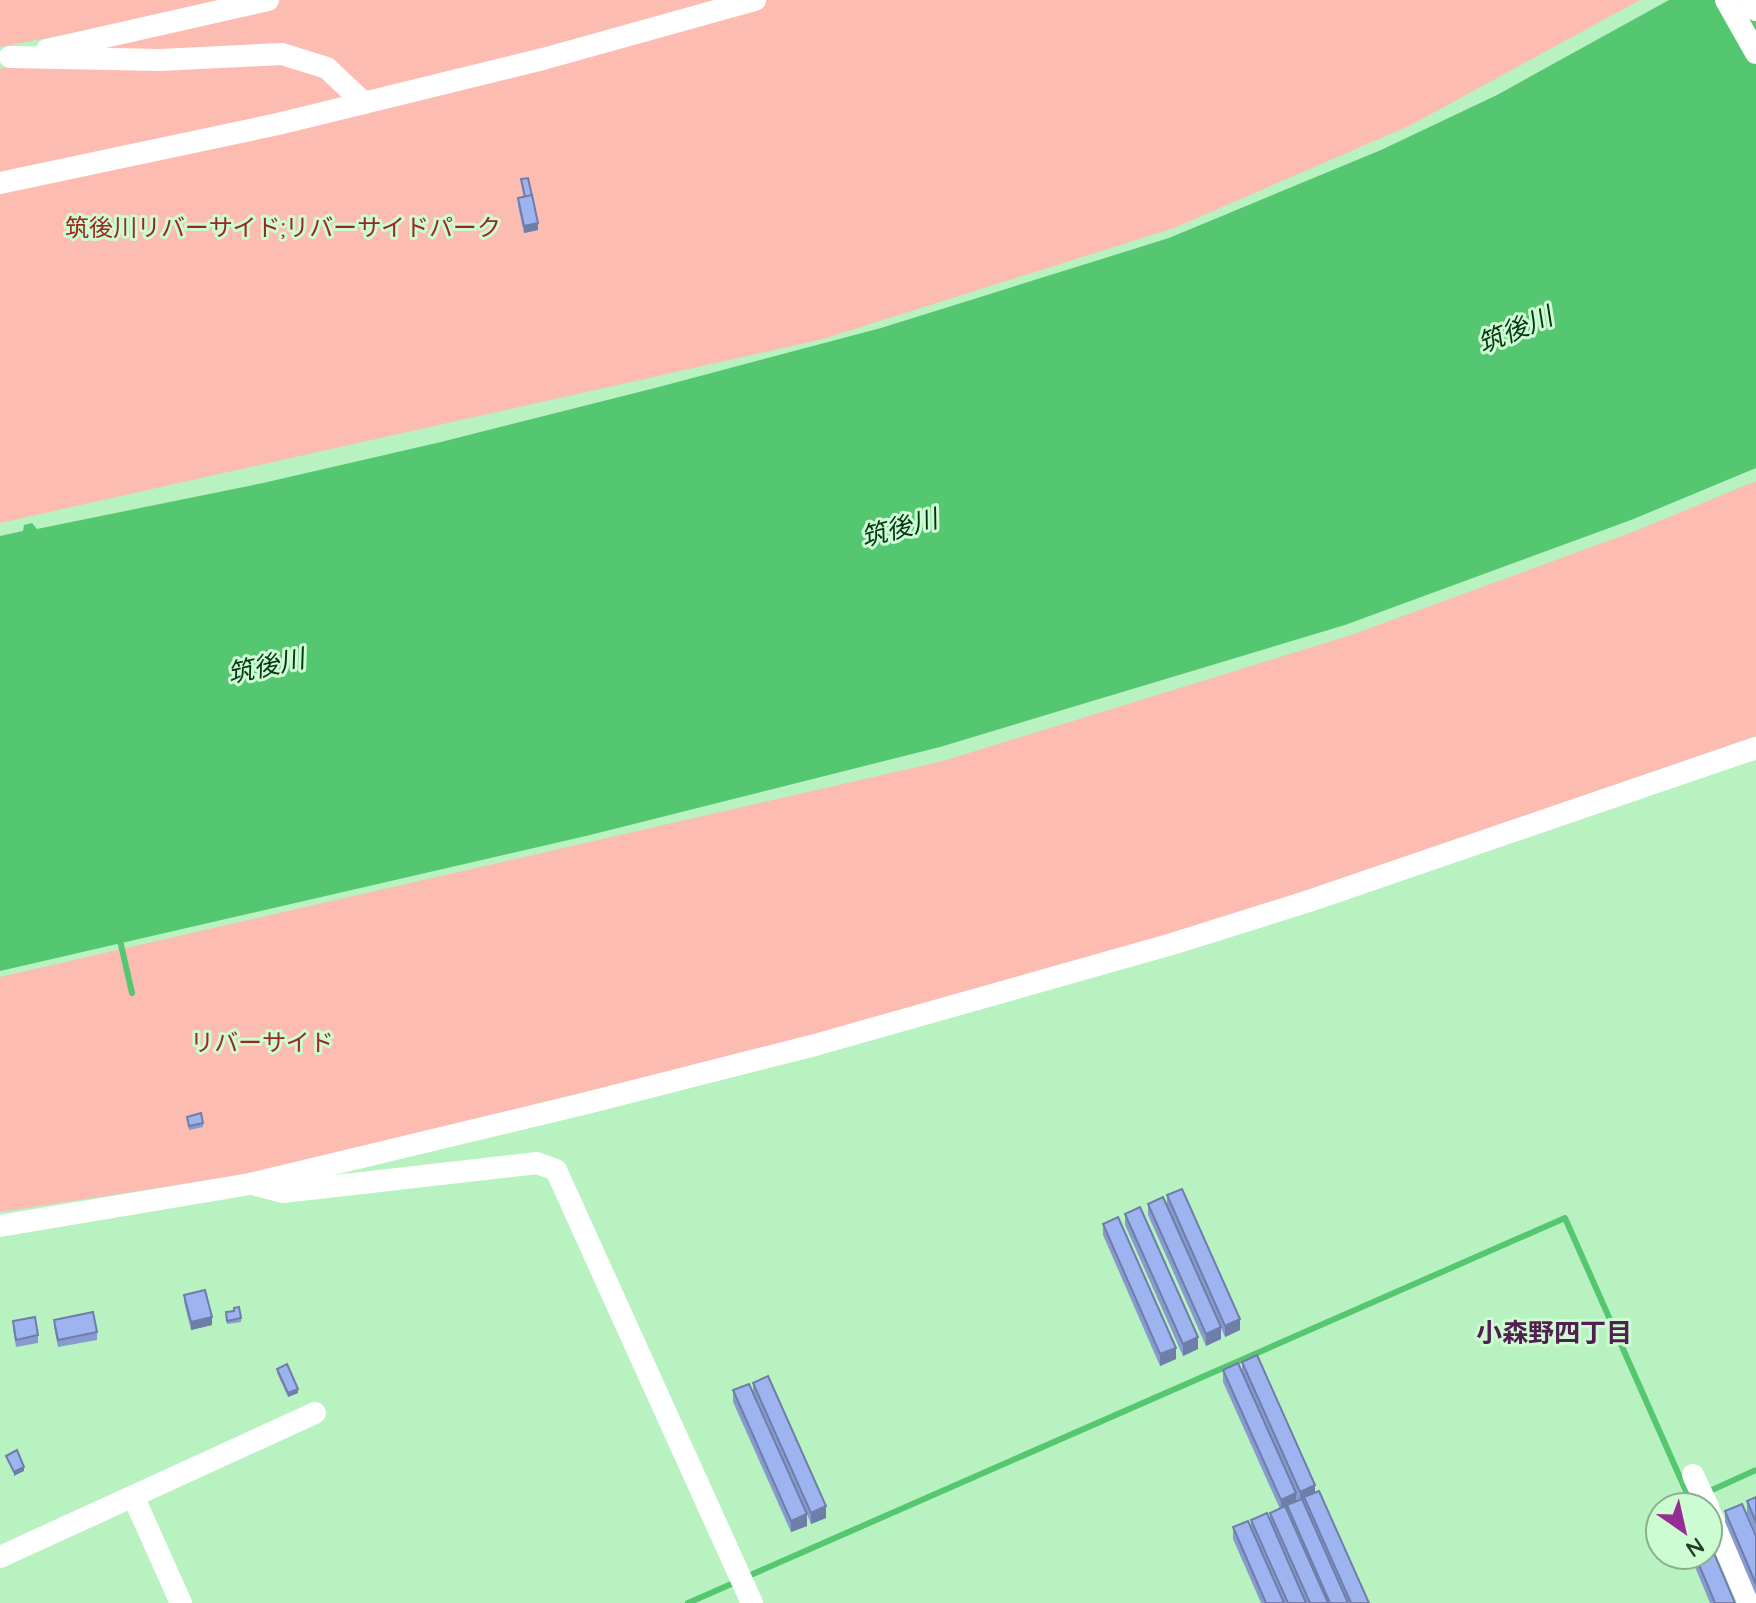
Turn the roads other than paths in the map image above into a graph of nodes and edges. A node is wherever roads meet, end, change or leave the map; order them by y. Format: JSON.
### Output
{"nodes":[{"id":1,"x":268,"y":0,"type":"edge"},
{"id":2,"x":755,"y":0,"type":"edge"},
{"id":3,"x":1726,"y":0,"type":"edge"},
{"id":4,"x":1750,"y":0,"type":"edge"},
{"id":5,"x":1756,"y":10,"type":"edge"},
{"id":6,"x":1756,"y":53,"type":"edge"},
{"id":7,"x":5,"y":58,"type":"edge"},
{"id":8,"x":364,"y":103,"type":"junction"},
{"id":9,"x":0,"y":183,"type":"edge"},
{"id":10,"x":1756,"y":748,"type":"edge"},
{"id":11,"x":1745,"y":757,"type":"edge"},
{"id":12,"x":250,"y":1184,"type":"junction"},
{"id":13,"x":0,"y":1226,"type":"edge"},
{"id":14,"x":315,"y":1413,"type":"dead end"},
{"id":15,"x":1693,"y":1475,"type":"dead end"},
{"id":16,"x":1702,"y":1491,"type":"edge"},
{"id":17,"x":134,"y":1498,"type":"junction"},
{"id":18,"x":1724,"y":1537,"type":"edge"},
{"id":19,"x":0,"y":1557,"type":"edge"},
{"id":20,"x":181,"y":1603,"type":"edge"},
{"id":21,"x":752,"y":1603,"type":"edge"},
{"id":22,"x":1749,"y":1603,"type":"edge"}],
"edges":[{"from":1,"to":7,"type":"street"},
{"from":2,"to":8,"type":"street"},
{"from":3,"to":6,"type":"street"},
{"from":4,"to":5,"type":"street"},
{"from":7,"to":8,"type":"street"},
{"from":8,"to":9,"type":"street"},
{"from":10,"to":11,"type":"street"},
{"from":11,"to":12,"type":"street"},
{"from":12,"to":13,"type":"street"},
{"from":12,"to":21,"type":"street"},
{"from":14,"to":17,"type":"street"},
{"from":15,"to":16,"type":"street"},
{"from":17,"to":19,"type":"street"},
{"from":17,"to":20,"type":"street"},
{"from":18,"to":22,"type":"street"}]}
